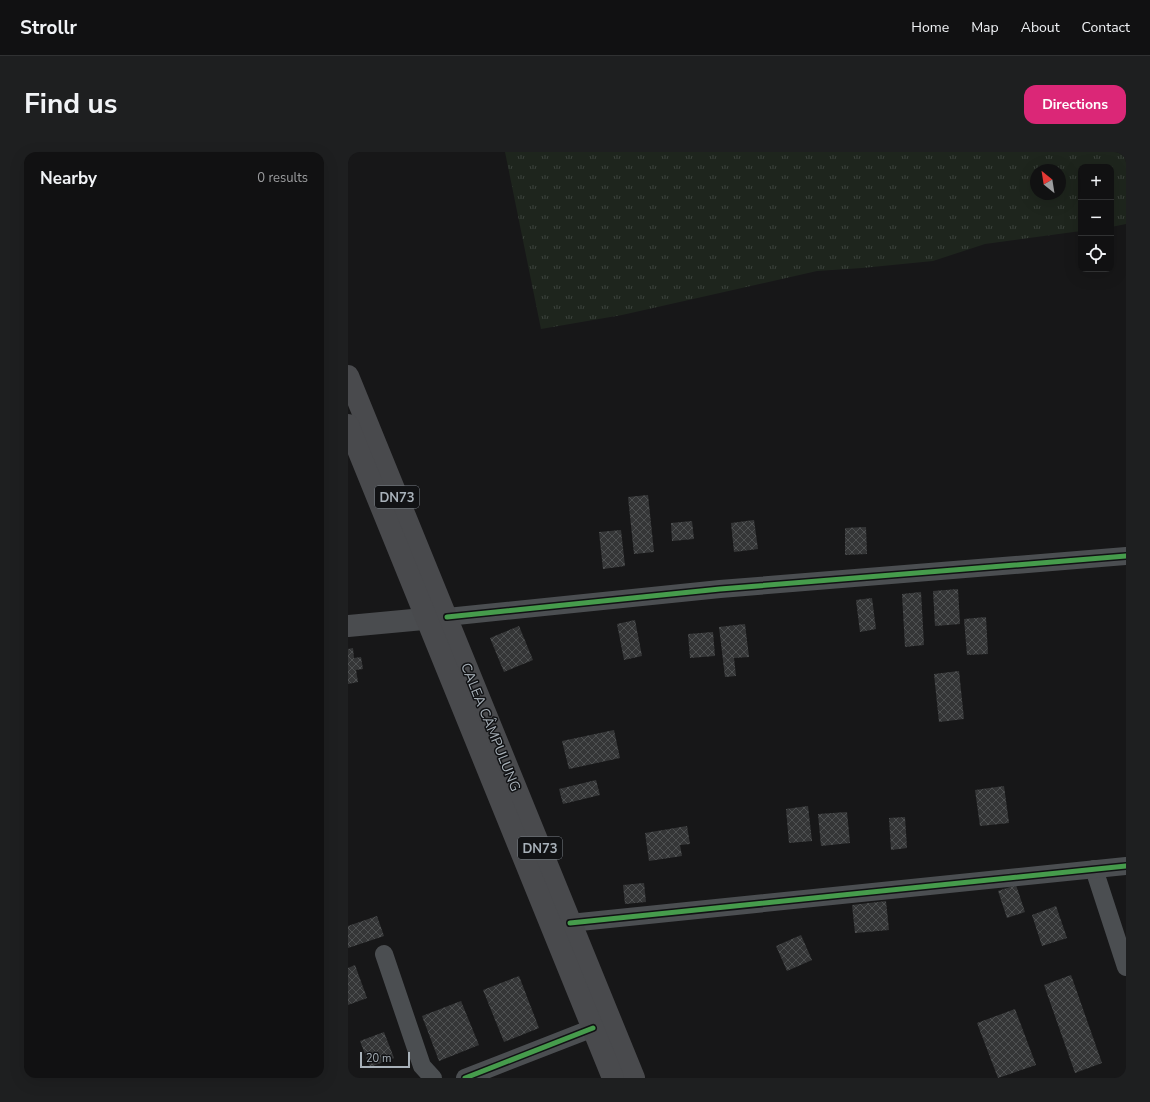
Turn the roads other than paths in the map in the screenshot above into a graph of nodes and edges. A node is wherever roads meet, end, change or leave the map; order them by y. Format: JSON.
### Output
{"nodes":[{"id":1,"x":348,"y":376,"type":"edge"},
{"id":2,"x":348,"y":425,"type":"edge"},
{"id":3,"x":1126,"y":556,"type":"edge"},
{"id":4,"x":437,"y":618,"type":"junction"},
{"id":5,"x":348,"y":626,"type":"edge"},
{"id":6,"x":1126,"y":866,"type":"edge"},
{"id":7,"x":1094,"y":869,"type":"junction"},
{"id":8,"x":570,"y":923,"type":"junction"},
{"id":9,"x":384,"y":954,"type":"dead end"},
{"id":10,"x":1126,"y":967,"type":"edge"},
{"id":11,"x":593,"y":1028,"type":"junction"},
{"id":12,"x":433,"y":1078,"type":"edge"},
{"id":13,"x":465,"y":1078,"type":"edge"},
{"id":14,"x":613,"y":1078,"type":"edge"},
{"id":15,"x":634,"y":1078,"type":"edge"}],
"edges":[{"from":1,"to":4,"type":"highway","name":"CALEA CÂMPULUNG","number":"DN73"},
{"from":2,"to":4,"type":"highway","name":"CALEA CÂMPULUNG","number":"DN73"},
{"from":3,"to":4,"type":"street"},
{"from":4,"to":5,"type":"main road"},
{"from":4,"to":8,"type":"highway","name":"CALEA CÂMPULUNG","number":"DN73"},
{"from":4,"to":11,"type":"highway","name":"CALEA CÂMPULUNG","number":"DN73"},
{"from":6,"to":7,"type":"street"},
{"from":7,"to":8,"type":"street"},
{"from":7,"to":10,"type":"street"},
{"from":8,"to":15,"type":"highway","name":"CALEA CÂMPULUNG","number":"DN73"},
{"from":9,"to":12,"type":"street"},
{"from":11,"to":13,"type":"street"},
{"from":11,"to":14,"type":"highway","name":"CALEA CÂMPULUNG","number":"DN73"}]}
